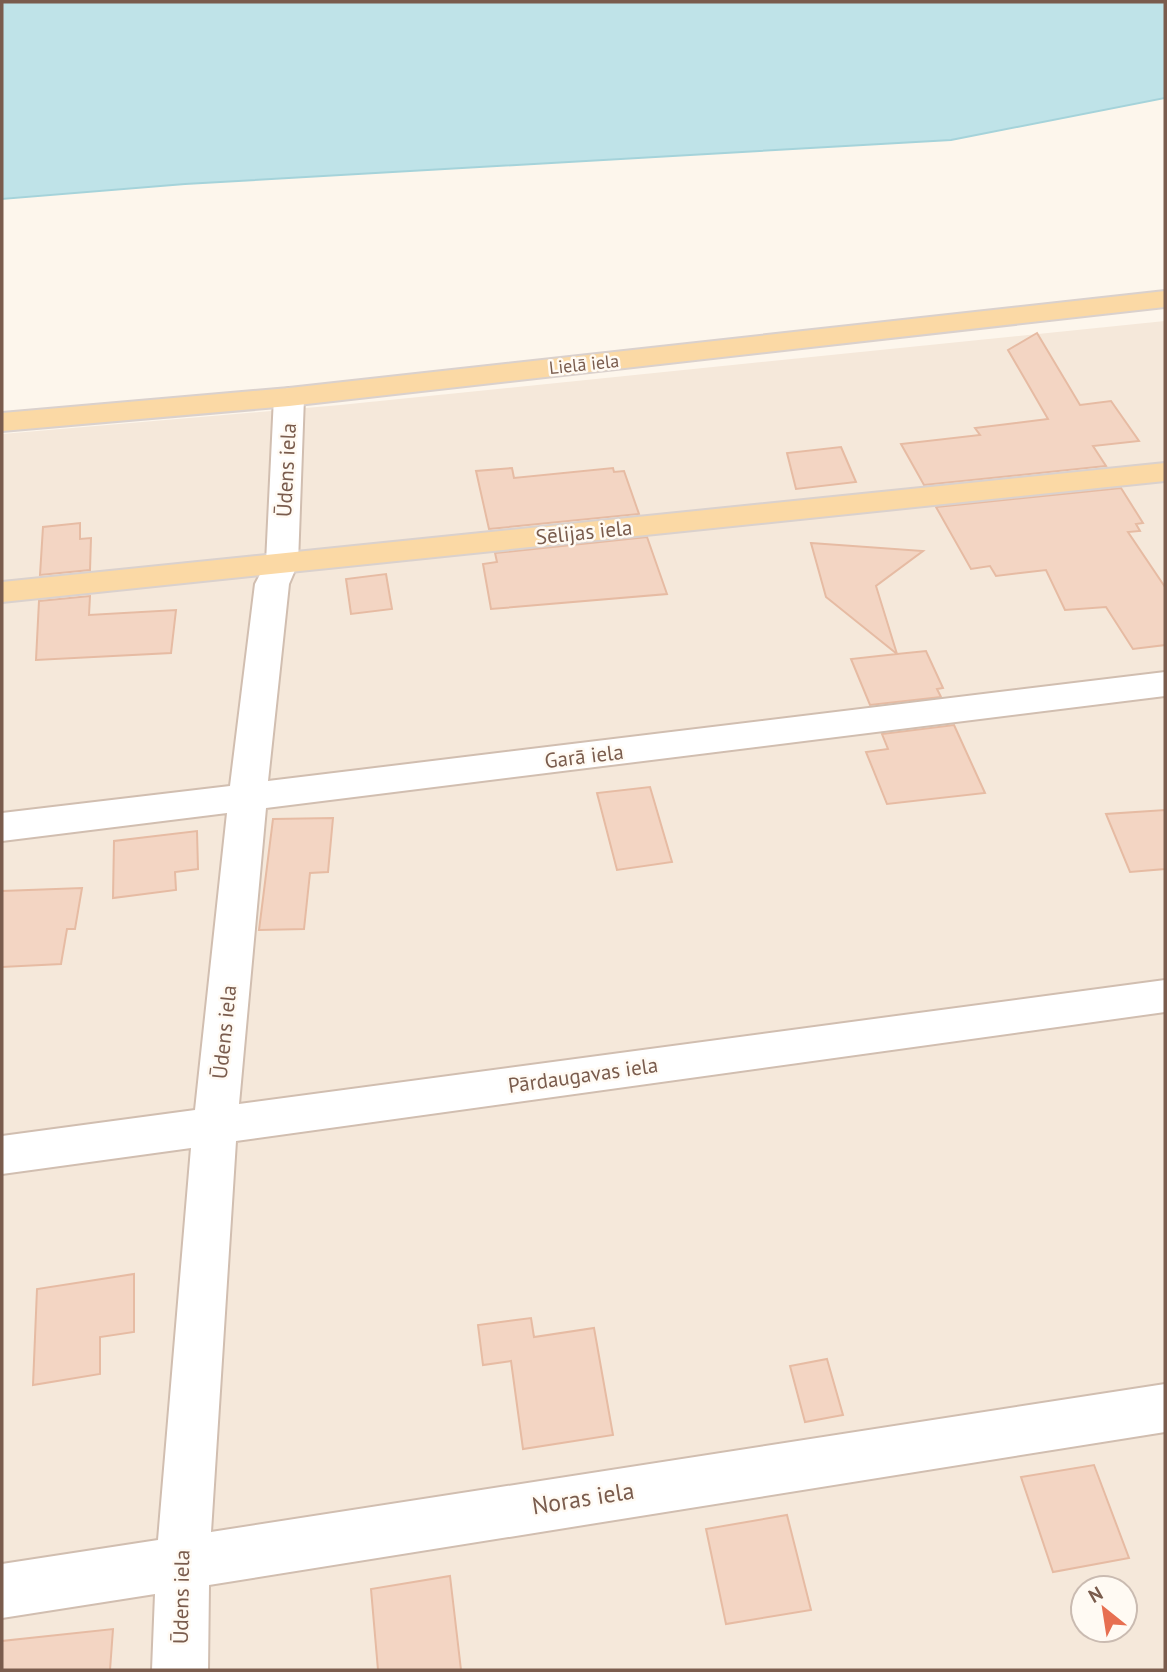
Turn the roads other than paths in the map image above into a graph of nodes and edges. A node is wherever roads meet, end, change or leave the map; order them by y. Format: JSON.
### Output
{"nodes":[{"id":1,"x":1165,"y":299,"type":"edge"},
{"id":2,"x":289,"y":397,"type":"junction"},
{"id":3,"x":2,"y":422,"type":"edge"},
{"id":4,"x":1165,"y":471,"type":"edge"},
{"id":5,"x":282,"y":564,"type":"junction"},
{"id":6,"x":2,"y":592,"type":"edge"},
{"id":7,"x":1165,"y":684,"type":"edge"},
{"id":8,"x":246,"y":798,"type":"junction"},
{"id":9,"x":2,"y":827,"type":"edge"},
{"id":10,"x":1165,"y":996,"type":"edge"},
{"id":11,"x":214,"y":1125,"type":"junction"},
{"id":12,"x":2,"y":1155,"type":"edge"},
{"id":13,"x":1165,"y":1408,"type":"edge"},
{"id":14,"x":181,"y":1561,"type":"junction"},
{"id":15,"x":2,"y":1591,"type":"edge"},
{"id":16,"x":180,"y":1670,"type":"edge"}],
"edges":[{"from":1,"to":2,"type":"main road","name":"Lielā iela"},
{"from":2,"to":3,"type":"main road","name":"Lielā iela"},
{"from":2,"to":5,"type":"street","name":"Ūdens iela"},
{"from":4,"to":5,"type":"main road","name":"Sēlijas iela"},
{"from":5,"to":6,"type":"main road","name":"Sēlijas iela"},
{"from":5,"to":8,"type":"street","name":"Ūdens iela"},
{"from":7,"to":8,"type":"street","name":"Garā iela"},
{"from":8,"to":9,"type":"street","name":"Garā iela"},
{"from":8,"to":11,"type":"street","name":"Ūdens iela"},
{"from":10,"to":11,"type":"street","name":"Pārdaugavas iela"},
{"from":11,"to":12,"type":"street","name":"Pārdaugavas iela"},
{"from":11,"to":14,"type":"street","name":"Ūdens iela"},
{"from":13,"to":14,"type":"street","name":"Noras iela"},
{"from":14,"to":15,"type":"street","name":"Noras iela"},
{"from":14,"to":16,"type":"street","name":"Ūdens iela"}]}
